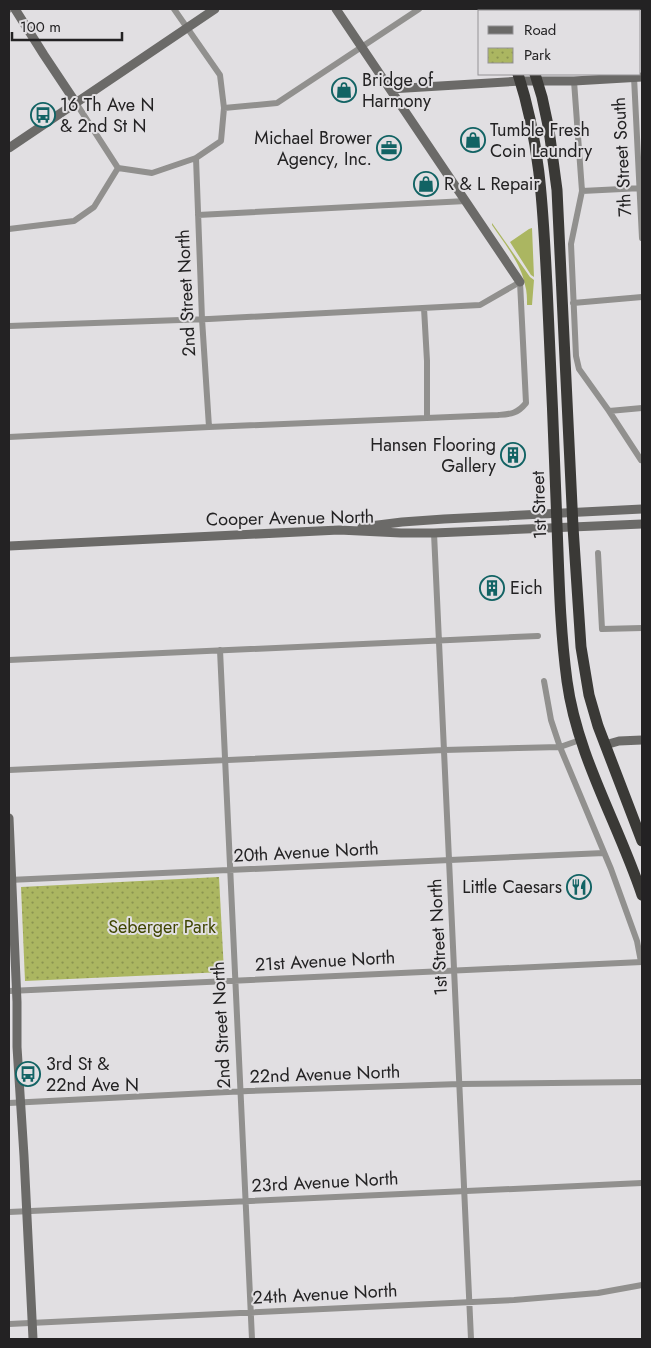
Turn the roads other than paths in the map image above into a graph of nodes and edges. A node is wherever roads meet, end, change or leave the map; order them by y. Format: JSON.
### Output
{"nodes":[{"id":1,"x":15,"y":9,"type":"edge"},
{"id":2,"x":174,"y":9,"type":"edge"},
{"id":3,"x":215,"y":9,"type":"edge"},
{"id":4,"x":336,"y":9,"type":"edge"},
{"id":5,"x":419,"y":9,"type":"edge"},
{"id":6,"x":186,"y":28,"type":"junction"},
{"id":7,"x":362,"y":47,"type":"junction"},
{"id":8,"x":637,"y":76,"type":"edge"},
{"id":9,"x":519,"y":78,"type":"edge"},
{"id":10,"x":536,"y":78,"type":"edge"},
{"id":11,"x":574,"y":80,"type":"junction"},
{"id":12,"x":390,"y":89,"type":"junction"},
{"id":13,"x":76,"y":103,"type":"junction"},
{"id":14,"x":224,"y":108,"type":"junction"},
{"id":15,"x":9,"y":148,"type":"edge"},
{"id":16,"x":196,"y":158,"type":"junction"},
{"id":17,"x":118,"y":168,"type":"junction"},
{"id":18,"x":641,"y":188,"type":"edge"},
{"id":19,"x":582,"y":191,"type":"junction"},
{"id":20,"x":466,"y":201,"type":"junction"},
{"id":21,"x":198,"y":215,"type":"junction"},
{"id":22,"x":9,"y":229,"type":"edge"},
{"id":23,"x":642,"y":238,"type":"edge"},
{"id":24,"x":520,"y":282,"type":"junction"},
{"id":25,"x":642,"y":298,"type":"edge"},
{"id":26,"x":573,"y":303,"type":"junction"},
{"id":27,"x":424,"y":308,"type":"junction"},
{"id":28,"x":202,"y":319,"type":"junction"},
{"id":29,"x":9,"y":326,"type":"edge"},
{"id":30,"x":642,"y":408,"type":"edge"},
{"id":31,"x":609,"y":411,"type":"junction"},
{"id":32,"x":427,"y":418,"type":"junction"},
{"id":33,"x":210,"y":427,"type":"junction"},
{"id":34,"x":9,"y":437,"type":"edge"},
{"id":35,"x":641,"y":460,"type":"dead end"},
{"id":36,"x":642,"y":509,"type":"edge"},
{"id":37,"x":557,"y":513,"type":"junction"},
{"id":38,"x":573,"y":513,"type":"junction"},
{"id":39,"x":642,"y":524,"type":"edge"},
{"id":40,"x":557,"y":527,"type":"junction"},
{"id":41,"x":573,"y":527,"type":"junction"},
{"id":42,"x":339,"y":530,"type":"junction"},
{"id":43,"x":434,"y":533,"type":"junction"},
{"id":44,"x":9,"y":546,"type":"edge"},
{"id":45,"x":598,"y":553,"type":"dead end"},
{"id":46,"x":642,"y":628,"type":"edge"},
{"id":47,"x":538,"y":636,"type":"dead end"},
{"id":48,"x":439,"y":640,"type":"junction"},
{"id":49,"x":220,"y":650,"type":"junction"},
{"id":50,"x":9,"y":660,"type":"edge"},
{"id":51,"x":544,"y":680,"type":"dead end"},
{"id":52,"x":580,"y":740,"type":"junction"},
{"id":53,"x":642,"y":740,"type":"edge"},
{"id":54,"x":605,"y":745,"type":"junction"},
{"id":55,"x":560,"y":747,"type":"junction"},
{"id":56,"x":444,"y":750,"type":"junction"},
{"id":57,"x":225,"y":760,"type":"junction"},
{"id":58,"x":9,"y":770,"type":"edge"},
{"id":59,"x":9,"y":818,"type":"edge"},
{"id":60,"x":642,"y":841,"type":"edge"},
{"id":61,"x":604,"y":853,"type":"junction"},
{"id":62,"x":450,"y":860,"type":"junction"},
{"id":63,"x":230,"y":870,"type":"junction"},
{"id":64,"x":10,"y":880,"type":"edge"},
{"id":65,"x":642,"y":894,"type":"edge"},
{"id":66,"x":642,"y":962,"type":"edge"},
{"id":67,"x":454,"y":970,"type":"junction"},
{"id":68,"x":235,"y":980,"type":"junction"},
{"id":69,"x":13,"y":991,"type":"edge"},
{"id":70,"x":642,"y":1082,"type":"edge"},
{"id":71,"x":460,"y":1084,"type":"junction"},
{"id":72,"x":240,"y":1092,"type":"junction"},
{"id":73,"x":20,"y":1102,"type":"junction"},
{"id":74,"x":9,"y":1103,"type":"edge"},
{"id":75,"x":642,"y":1183,"type":"edge"},
{"id":76,"x":465,"y":1191,"type":"junction"},
{"id":77,"x":245,"y":1201,"type":"junction"},
{"id":78,"x":27,"y":1211,"type":"junction"},
{"id":79,"x":9,"y":1212,"type":"edge"},
{"id":80,"x":642,"y":1286,"type":"edge"},
{"id":81,"x":470,"y":1302,"type":"junction"},
{"id":82,"x":250,"y":1312,"type":"junction"},
{"id":83,"x":9,"y":1324,"type":"edge"},
{"id":84,"x":32,"y":1324,"type":"junction"},
{"id":85,"x":33,"y":1339,"type":"edge"},
{"id":86,"x":252,"y":1339,"type":"edge"},
{"id":87,"x":472,"y":1339,"type":"edge"}],
"edges":[{"from":1,"to":13,"type":"main road"},
{"from":2,"to":6,"type":"street"},
{"from":3,"to":6,"type":"main road"},
{"from":4,"to":7,"type":"main road"},
{"from":5,"to":7,"type":"street"},
{"from":6,"to":13,"type":"main road"},
{"from":6,"to":14,"type":"street"},
{"from":7,"to":12,"type":"main road"},
{"from":7,"to":14,"type":"street"},
{"from":8,"to":11,"type":"main road"},
{"from":8,"to":18,"type":"street","name":"7th Street South"},
{"from":9,"to":10,"type":"main road"},
{"from":9,"to":12,"type":"main road"},
{"from":9,"to":37,"type":"highway","name":"1st Street"},
{"from":10,"to":11,"type":"main road"},
{"from":10,"to":38,"type":"highway","name":"1st Street"},
{"from":11,"to":19,"type":"street"},
{"from":12,"to":20,"type":"main road"},
{"from":13,"to":15,"type":"main road"},
{"from":13,"to":17,"type":"street"},
{"from":14,"to":16,"type":"street"},
{"from":16,"to":17,"type":"street"},
{"from":16,"to":21,"type":"street","name":"2nd Street North"},
{"from":17,"to":22,"type":"street"},
{"from":18,"to":19,"type":"street"},
{"from":18,"to":23,"type":"street","name":"7th Street South"},
{"from":19,"to":26,"type":"street"},
{"from":20,"to":21,"type":"street"},
{"from":20,"to":24,"type":"main road"},
{"from":21,"to":28,"type":"street","name":"2nd Street North"},
{"from":24,"to":27,"type":"street"},
{"from":24,"to":32,"type":"street"},
{"from":25,"to":26,"type":"street"},
{"from":26,"to":31,"type":"street"},
{"from":27,"to":28,"type":"street"},
{"from":27,"to":32,"type":"street"},
{"from":28,"to":29,"type":"street"},
{"from":28,"to":33,"type":"street","name":"2nd Street North"},
{"from":30,"to":31,"type":"street"},
{"from":31,"to":35,"type":"street"},
{"from":32,"to":33,"type":"street"},
{"from":33,"to":34,"type":"street"},
{"from":36,"to":38,"type":"main road"},
{"from":37,"to":38,"type":"main road"},
{"from":37,"to":40,"type":"highway","name":"1st Street"},
{"from":37,"to":42,"type":"main road"},
{"from":38,"to":41,"type":"highway","name":"1st Street"},
{"from":39,"to":41,"type":"main road","name":"Cooper Avenue North"},
{"from":40,"to":41,"type":"main road","name":"Cooper Avenue North"},
{"from":40,"to":43,"type":"main road","name":"Cooper Avenue North"},
{"from":40,"to":52,"type":"highway","name":"1st Street"},
{"from":41,"to":54,"type":"highway","name":"1st Street"},
{"from":42,"to":43,"type":"main road","name":"Cooper Avenue North"},
{"from":42,"to":44,"type":"main road","name":"Cooper Avenue North"},
{"from":43,"to":48,"type":"street","name":"1st Street North"},
{"from":45,"to":46,"type":"street"},
{"from":47,"to":48,"type":"street"},
{"from":48,"to":49,"type":"street"},
{"from":48,"to":56,"type":"street","name":"1st Street North"},
{"from":49,"to":50,"type":"street"},
{"from":49,"to":57,"type":"street","name":"2nd Street North"},
{"from":51,"to":55,"type":"street"},
{"from":52,"to":55,"type":"street"},
{"from":52,"to":65,"type":"highway","name":"1st Street"},
{"from":53,"to":54,"type":"main road"},
{"from":54,"to":60,"type":"highway","name":"1st Street"},
{"from":55,"to":56,"type":"street"},
{"from":55,"to":61,"type":"street"},
{"from":56,"to":57,"type":"street"},
{"from":56,"to":62,"type":"street","name":"1st Street North"},
{"from":57,"to":58,"type":"street"},
{"from":57,"to":63,"type":"street","name":"2nd Street North"},
{"from":59,"to":64,"type":"main road"},
{"from":61,"to":62,"type":"street","name":"20th Avenue North"},
{"from":61,"to":66,"type":"street"},
{"from":62,"to":63,"type":"street","name":"20th Avenue North"},
{"from":62,"to":67,"type":"street","name":"1st Street North"},
{"from":63,"to":64,"type":"street","name":"20th Avenue North"},
{"from":63,"to":68,"type":"street","name":"2nd Street North"},
{"from":64,"to":69,"type":"main road"},
{"from":66,"to":67,"type":"street","name":"21st Avenue North"},
{"from":67,"to":68,"type":"street","name":"21st Avenue North"},
{"from":67,"to":71,"type":"street","name":"1st Street North"},
{"from":68,"to":69,"type":"street","name":"21st Avenue North"},
{"from":68,"to":72,"type":"street","name":"2nd Street North"},
{"from":69,"to":73,"type":"main road"},
{"from":70,"to":71,"type":"street","name":"22nd Avenue North"},
{"from":71,"to":72,"type":"street","name":"22nd Avenue North"},
{"from":71,"to":76,"type":"street","name":"1st Street North"},
{"from":72,"to":73,"type":"street","name":"22nd Avenue North"},
{"from":72,"to":77,"type":"street","name":"2nd Street North"},
{"from":73,"to":74,"type":"street","name":"22nd Avenue North"},
{"from":73,"to":78,"type":"main road"},
{"from":75,"to":76,"type":"street","name":"23rd Avenue North"},
{"from":76,"to":77,"type":"street","name":"23rd Avenue North"},
{"from":76,"to":81,"type":"street","name":"1st Street North"},
{"from":77,"to":78,"type":"street","name":"23rd Avenue North"},
{"from":77,"to":82,"type":"street","name":"2nd Street North"},
{"from":78,"to":79,"type":"street","name":"23rd Avenue North"},
{"from":78,"to":84,"type":"main road"},
{"from":80,"to":81,"type":"street","name":"24th Avenue North"},
{"from":81,"to":82,"type":"street","name":"24th Avenue North"},
{"from":81,"to":87,"type":"street","name":"1st Street North"},
{"from":82,"to":84,"type":"street","name":"24th Avenue North"},
{"from":82,"to":86,"type":"street","name":"2nd Street North"},
{"from":83,"to":84,"type":"street","name":"24th Avenue North"},
{"from":84,"to":85,"type":"main road"}]}
